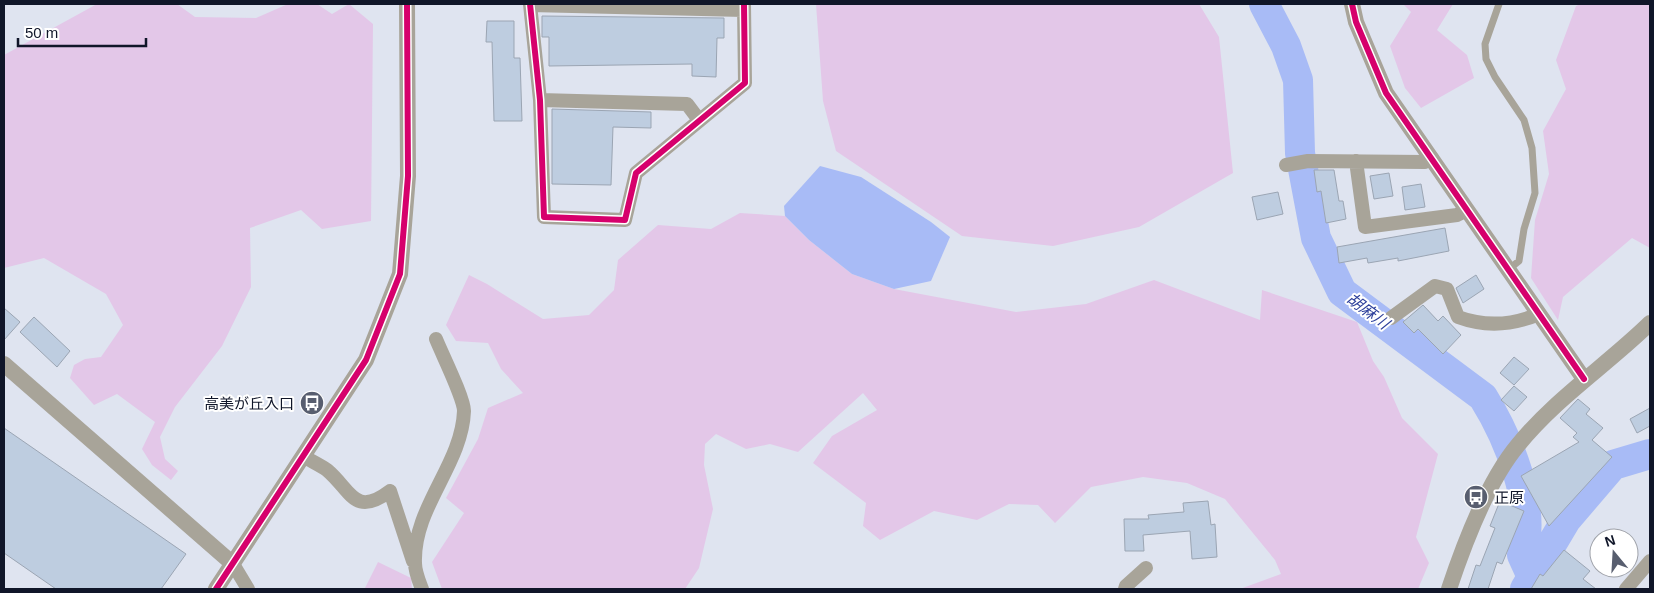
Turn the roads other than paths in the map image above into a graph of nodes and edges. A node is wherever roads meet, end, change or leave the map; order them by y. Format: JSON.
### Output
{"nodes":[{"id":1,"x":406,"y":4,"type":"edge"},
{"id":2,"x":530,"y":4,"type":"edge"},
{"id":3,"x":1352,"y":4,"type":"edge"},
{"id":4,"x":1499,"y":4,"type":"edge"},
{"id":5,"x":744,"y":7,"type":"edge"},
{"id":6,"x":540,"y":100,"type":"junction"},
{"id":7,"x":699,"y":120,"type":"junction"},
{"id":8,"x":1432,"y":158,"type":"junction"},
{"id":9,"x":1356,"y":161,"type":"junction"},
{"id":10,"x":1286,"y":165,"type":"dead end"},
{"id":11,"x":1468,"y":210,"type":"junction"},
{"id":12,"x":1508,"y":269,"type":"junction"},
{"id":13,"x":1539,"y":314,"type":"junction"},
{"id":14,"x":1391,"y":318,"type":"dead end"},
{"id":15,"x":1650,"y":323,"type":"edge"},
{"id":16,"x":436,"y":339,"type":"dead end"},
{"id":17,"x":4,"y":364,"type":"edge"},
{"id":18,"x":1584,"y":379,"type":"junction"},
{"id":19,"x":303,"y":456,"type":"junction"},
{"id":20,"x":1650,"y":561,"type":"edge"},
{"id":21,"x":233,"y":564,"type":"junction"},
{"id":22,"x":414,"y":564,"type":"junction"},
{"id":23,"x":1146,"y":568,"type":"dead end"},
{"id":24,"x":216,"y":589,"type":"edge"},
{"id":25,"x":248,"y":589,"type":"edge"},
{"id":26,"x":422,"y":589,"type":"edge"},
{"id":27,"x":1125,"y":589,"type":"edge"},
{"id":28,"x":1449,"y":589,"type":"edge"},
{"id":29,"x":1626,"y":589,"type":"edge"}],
"edges":[{"from":1,"to":19,"type":"street"},
{"from":2,"to":5,"type":"street"},
{"from":2,"to":6,"type":"street"},
{"from":3,"to":8,"type":"street"},
{"from":4,"to":12,"type":"lane"},
{"from":5,"to":7,"type":"street"},
{"from":6,"to":7,"type":"street"},
{"from":6,"to":7,"type":"street"},
{"from":8,"to":9,"type":"street"},
{"from":8,"to":11,"type":"street"},
{"from":9,"to":10,"type":"street"},
{"from":9,"to":11,"type":"street"},
{"from":11,"to":12,"type":"street"},
{"from":12,"to":13,"type":"street"},
{"from":13,"to":14,"type":"street"},
{"from":13,"to":18,"type":"street"},
{"from":15,"to":18,"type":"street"},
{"from":16,"to":22,"type":"street"},
{"from":17,"to":21,"type":"street"},
{"from":18,"to":28,"type":"street"},
{"from":19,"to":21,"type":"street"},
{"from":19,"to":22,"type":"street"},
{"from":20,"to":29,"type":"street"},
{"from":21,"to":24,"type":"street"},
{"from":21,"to":25,"type":"street"},
{"from":22,"to":26,"type":"street"},
{"from":23,"to":27,"type":"street"}]}
